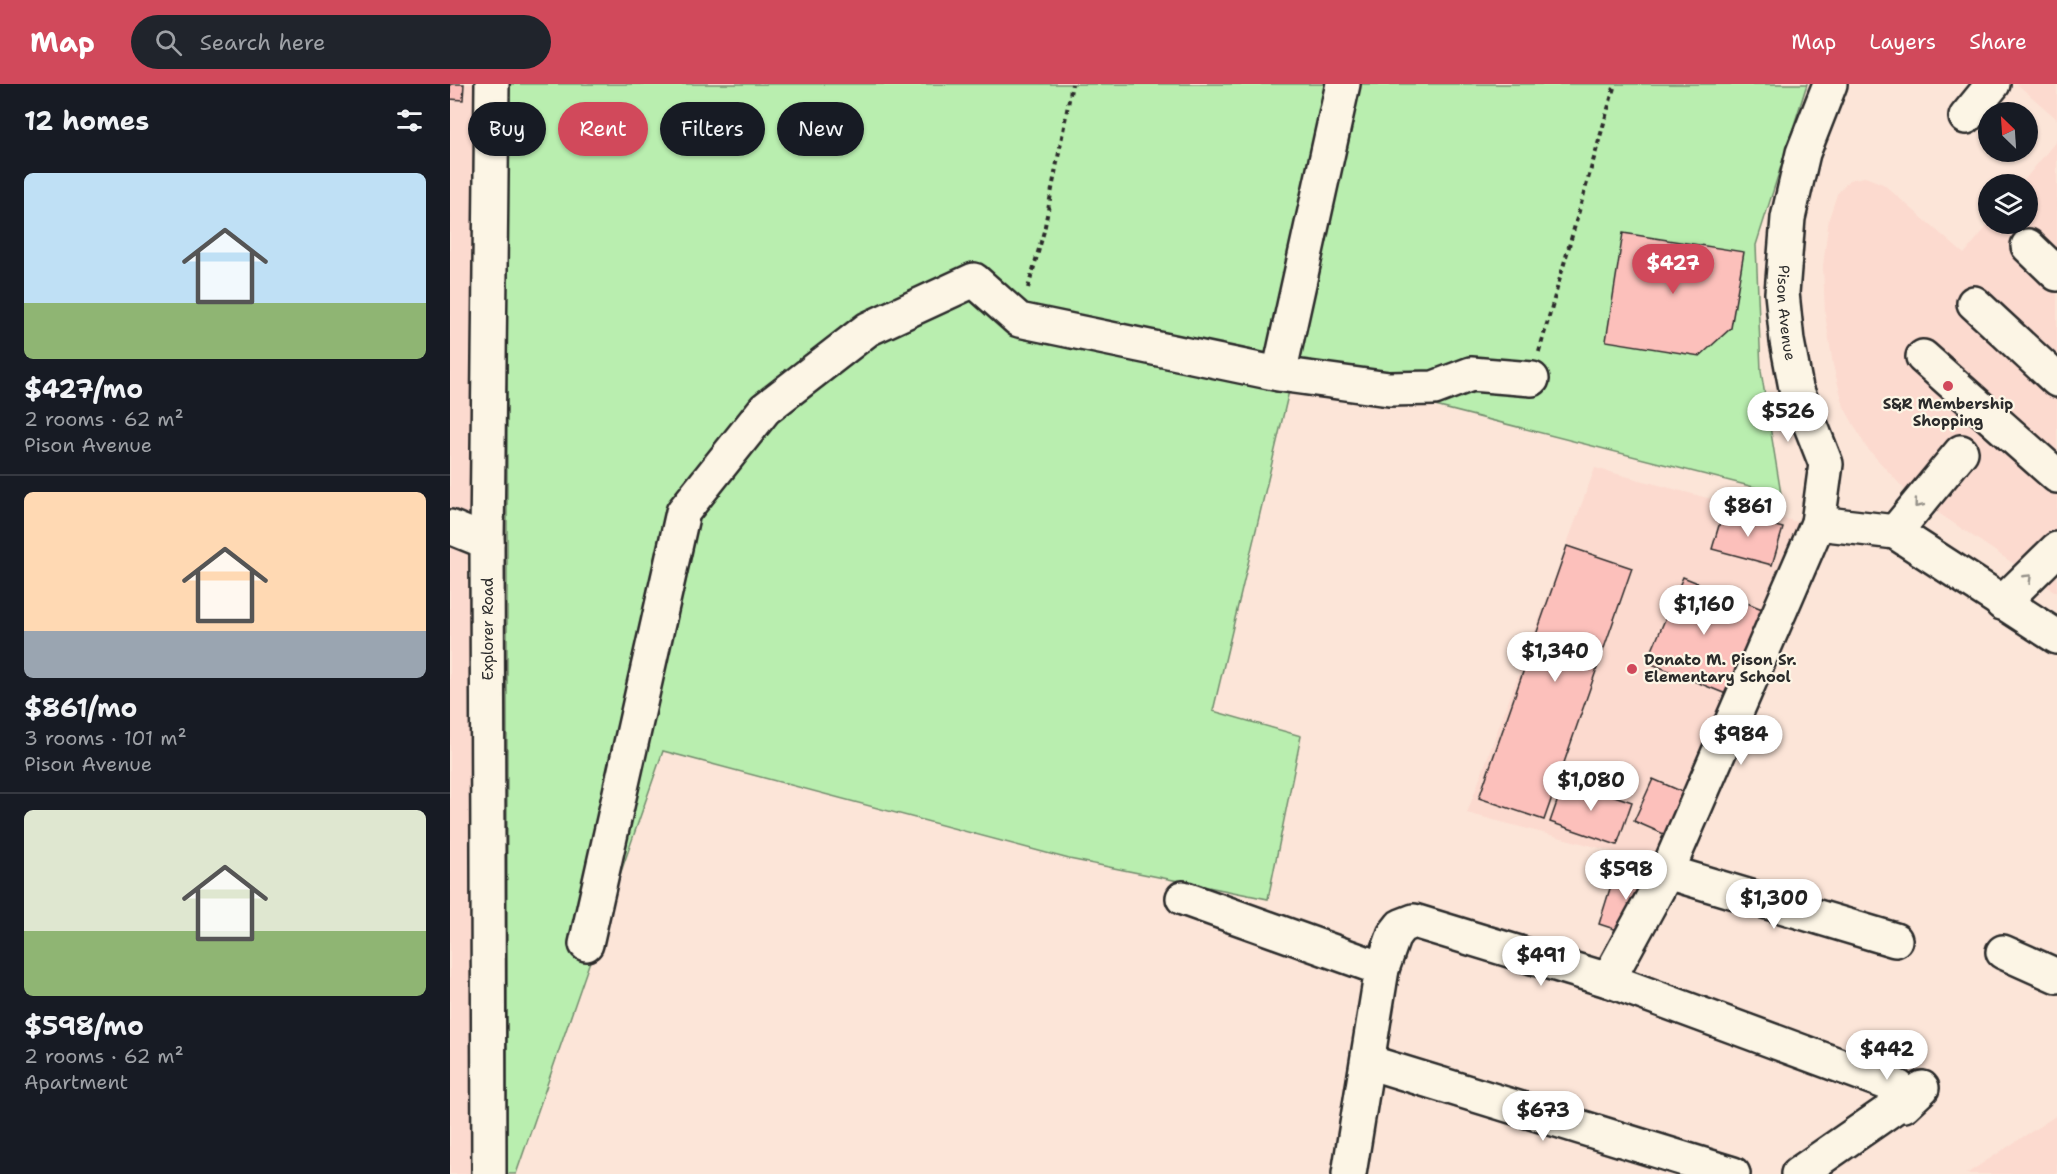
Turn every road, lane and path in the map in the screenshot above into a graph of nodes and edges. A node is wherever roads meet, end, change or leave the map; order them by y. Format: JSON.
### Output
{"nodes":[{"id":1,"x":492,"y":84,"type":"edge"},
{"id":2,"x":1072,"y":84,"type":"edge"},
{"id":3,"x":1343,"y":84,"type":"edge"},
{"id":4,"x":1615,"y":84,"type":"edge"},
{"id":5,"x":1830,"y":84,"type":"edge"},
{"id":6,"x":1992,"y":84,"type":"edge"},
{"id":7,"x":1966,"y":117,"type":"dead end"},
{"id":8,"x":2028,"y":246,"type":"dead end"},
{"id":9,"x":2057,"y":274,"type":"edge"},
{"id":10,"x":1974,"y":303,"type":"dead end"},
{"id":11,"x":1019,"y":320,"type":"junction"},
{"id":12,"x":1923,"y":357,"type":"dead end"},
{"id":13,"x":1279,"y":374,"type":"junction"},
{"id":14,"x":1532,"y":379,"type":"joint"},
{"id":15,"x":2057,"y":380,"type":"edge"},
{"id":16,"x":1961,"y":452,"type":"dead end"},
{"id":17,"x":2057,"y":476,"type":"edge"},
{"id":18,"x":1818,"y":523,"type":"junction"},
{"id":19,"x":450,"y":527,"type":"edge"},
{"id":20,"x":1894,"y":532,"type":"junction"},
{"id":21,"x":487,"y":542,"type":"junction"},
{"id":22,"x":2057,"y":549,"type":"edge"},
{"id":23,"x":2002,"y":603,"type":"junction"},
{"id":24,"x":2057,"y":637,"type":"edge"},
{"id":25,"x":1667,"y":872,"type":"junction"},
{"id":26,"x":1183,"y":898,"type":"dead end"},
{"id":27,"x":1895,"y":939,"type":"dead end"},
{"id":28,"x":586,"y":944,"type":"dead end"},
{"id":29,"x":2002,"y":952,"type":"dead end"},
{"id":30,"x":1382,"y":969,"type":"junction"},
{"id":31,"x":2057,"y":976,"type":"edge"},
{"id":32,"x":1608,"y":980,"type":"junction"},
{"id":33,"x":1368,"y":1062,"type":"junction"},
{"id":34,"x":489,"y":1174,"type":"edge"},
{"id":35,"x":1349,"y":1174,"type":"edge"},
{"id":36,"x":1733,"y":1174,"type":"edge"},
{"id":37,"x":1798,"y":1174,"type":"edge"}],
"edges":[{"from":1,"to":21,"type":"street","name":"Explorer Road"},
{"from":2,"to":11,"type":"path"},
{"from":3,"to":13,"type":"street"},
{"from":4,"to":14,"type":"path"},
{"from":5,"to":18,"type":"street","name":"Pison Avenue"},
{"from":6,"to":7,"type":"street"},
{"from":8,"to":9,"type":"street"},
{"from":10,"to":15,"type":"street"},
{"from":11,"to":13,"type":"street"},
{"from":11,"to":28,"type":"street"},
{"from":12,"to":17,"type":"street"},
{"from":13,"to":14,"type":"street"},
{"from":16,"to":20,"type":"street","one_way":true},
{"from":18,"to":20,"type":"street"},
{"from":18,"to":25,"type":"street","name":"Pison Avenue"},
{"from":19,"to":21,"type":"street"},
{"from":20,"to":23,"type":"street"},
{"from":21,"to":34,"type":"street","name":"Explorer Road"},
{"from":23,"to":22,"type":"street","one_way":true},
{"from":23,"to":24,"type":"street"},
{"from":25,"to":27,"type":"street"},
{"from":25,"to":32,"type":"street","name":"Pison Avenue"},
{"from":26,"to":30,"type":"street"},
{"from":29,"to":31,"type":"street"},
{"from":30,"to":32,"type":"street"},
{"from":30,"to":33,"type":"street"},
{"from":32,"to":37,"type":"street"},
{"from":33,"to":35,"type":"street"},
{"from":33,"to":36,"type":"street"}]}
